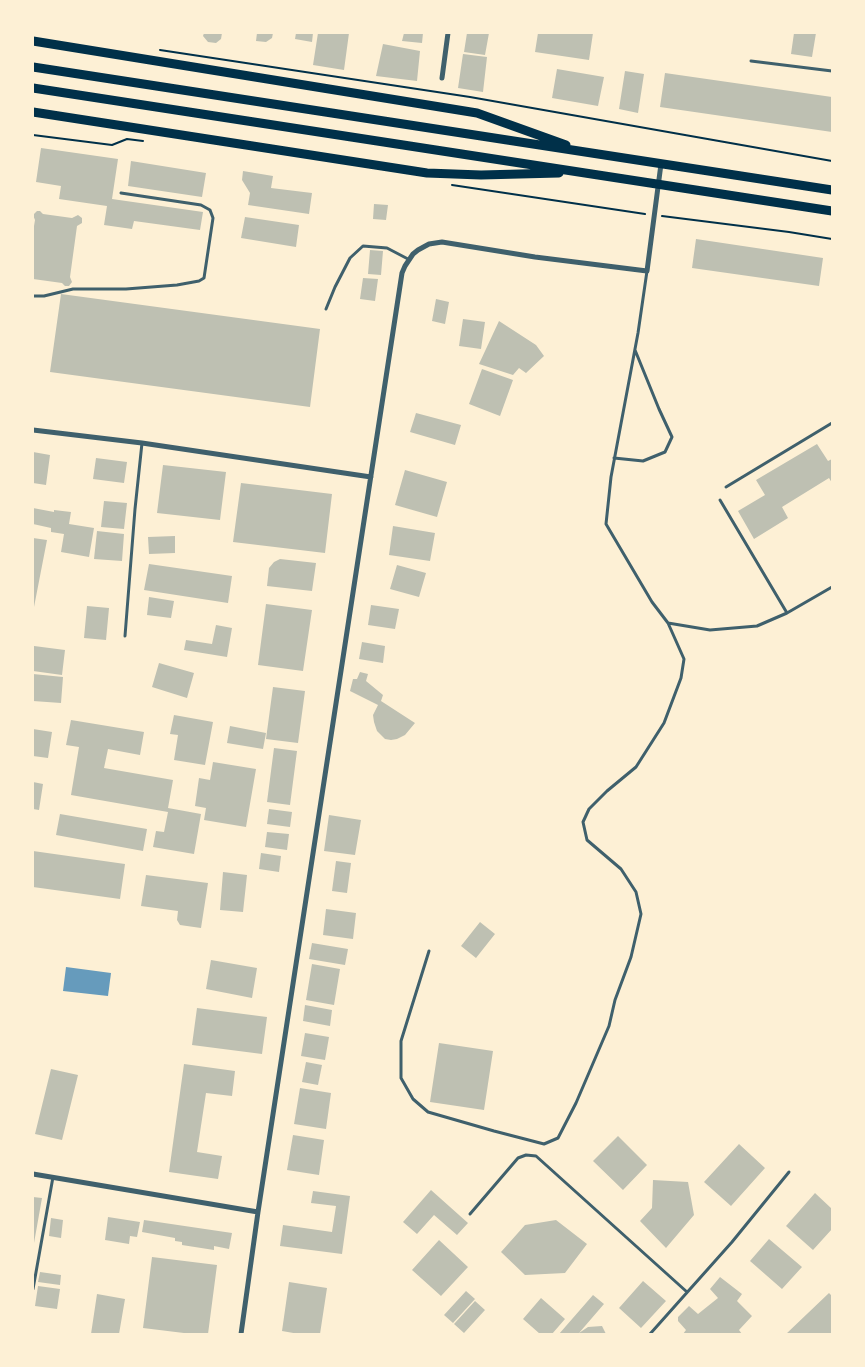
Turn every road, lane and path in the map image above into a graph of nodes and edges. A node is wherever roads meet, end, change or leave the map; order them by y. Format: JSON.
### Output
{"nodes":[{"id":1,"x":448,"y":33,"type":"edge"},
{"id":2,"x":33,"y":40,"type":"edge"},
{"id":3,"x":156,"y":49,"type":"dead end"},
{"id":4,"x":751,"y":61,"type":"dead end"},
{"id":5,"x":33,"y":67,"type":"edge"},
{"id":6,"x":832,"y":71,"type":"edge"},
{"id":7,"x":442,"y":78,"type":"dead end"},
{"id":8,"x":33,"y":88,"type":"edge"},
{"id":9,"x":33,"y":112,"type":"edge"},
{"id":10,"x":588,"y":153,"type":"junction"},
{"id":11,"x":832,"y":160,"type":"edge"},
{"id":12,"x":662,"y":164,"type":"junction"},
{"id":13,"x":585,"y":173,"type":"junction"},
{"id":14,"x":659,"y":184,"type":"junction"},
{"id":15,"x":832,"y":190,"type":"edge"},
{"id":16,"x":121,"y":193,"type":"dead end"},
{"id":17,"x":832,"y":211,"type":"edge"},
{"id":18,"x":408,"y":259,"type":"junction"},
{"id":19,"x":647,"y":271,"type":"junction"},
{"id":20,"x":33,"y":296,"type":"edge"},
{"id":21,"x":326,"y":309,"type":"dead end"},
{"id":22,"x":634,"y":348,"type":"junction"},
{"id":23,"x":832,"y":423,"type":"edge"},
{"id":24,"x":33,"y":430,"type":"edge"},
{"id":25,"x":142,"y":443,"type":"junction"},
{"id":26,"x":614,"y":458,"type":"junction"},
{"id":27,"x":371,"y":477,"type":"junction"},
{"id":28,"x":726,"y":487,"type":"dead end"},
{"id":29,"x":720,"y":500,"type":"dead end"},
{"id":30,"x":832,"y":587,"type":"edge"},
{"id":31,"x":787,"y":613,"type":"junction"},
{"id":32,"x":668,"y":623,"type":"junction"},
{"id":33,"x":125,"y":636,"type":"dead end"},
{"id":34,"x":429,"y":951,"type":"dead end"},
{"id":35,"x":789,"y":1172,"type":"dead end"},
{"id":36,"x":33,"y":1174,"type":"edge"},
{"id":37,"x":53,"y":1178,"type":"junction"},
{"id":38,"x":258,"y":1212,"type":"junction"},
{"id":39,"x":470,"y":1214,"type":"dead end"},
{"id":40,"x":33,"y":1289,"type":"edge"},
{"id":41,"x":687,"y":1292,"type":"junction"},
{"id":42,"x":241,"y":1334,"type":"edge"},
{"id":43,"x":650,"y":1334,"type":"edge"}],
"edges":[{"from":1,"to":7,"type":"street"},
{"from":2,"to":10,"type":"main road"},
{"from":3,"to":11,"type":"path"},
{"from":4,"to":6,"type":"lane"},
{"from":5,"to":10,"type":"main road"},
{"from":8,"to":13,"type":"main road"},
{"from":9,"to":13,"type":"main road"},
{"from":10,"to":12,"type":"main road"},
{"from":12,"to":14,"type":"street"},
{"from":12,"to":15,"type":"main road"},
{"from":13,"to":14,"type":"main road"},
{"from":14,"to":17,"type":"main road"},
{"from":14,"to":19,"type":"street"},
{"from":16,"to":20,"type":"lane"},
{"from":18,"to":19,"type":"street"},
{"from":18,"to":21,"type":"lane"},
{"from":18,"to":27,"type":"street"},
{"from":19,"to":22,"type":"lane"},
{"from":22,"to":26,"type":"lane"},
{"from":22,"to":26,"type":"lane"},
{"from":23,"to":28,"type":"lane"},
{"from":24,"to":25,"type":"street"},
{"from":25,"to":27,"type":"street"},
{"from":25,"to":33,"type":"lane"},
{"from":26,"to":32,"type":"lane"},
{"from":27,"to":38,"type":"street"},
{"from":29,"to":31,"type":"lane"},
{"from":30,"to":31,"type":"lane"},
{"from":31,"to":32,"type":"lane"},
{"from":32,"to":34,"type":"lane"},
{"from":35,"to":41,"type":"lane"},
{"from":36,"to":37,"type":"street"},
{"from":37,"to":38,"type":"street"},
{"from":37,"to":40,"type":"lane"},
{"from":38,"to":42,"type":"street"},
{"from":39,"to":41,"type":"lane"},
{"from":41,"to":43,"type":"lane"}]}
